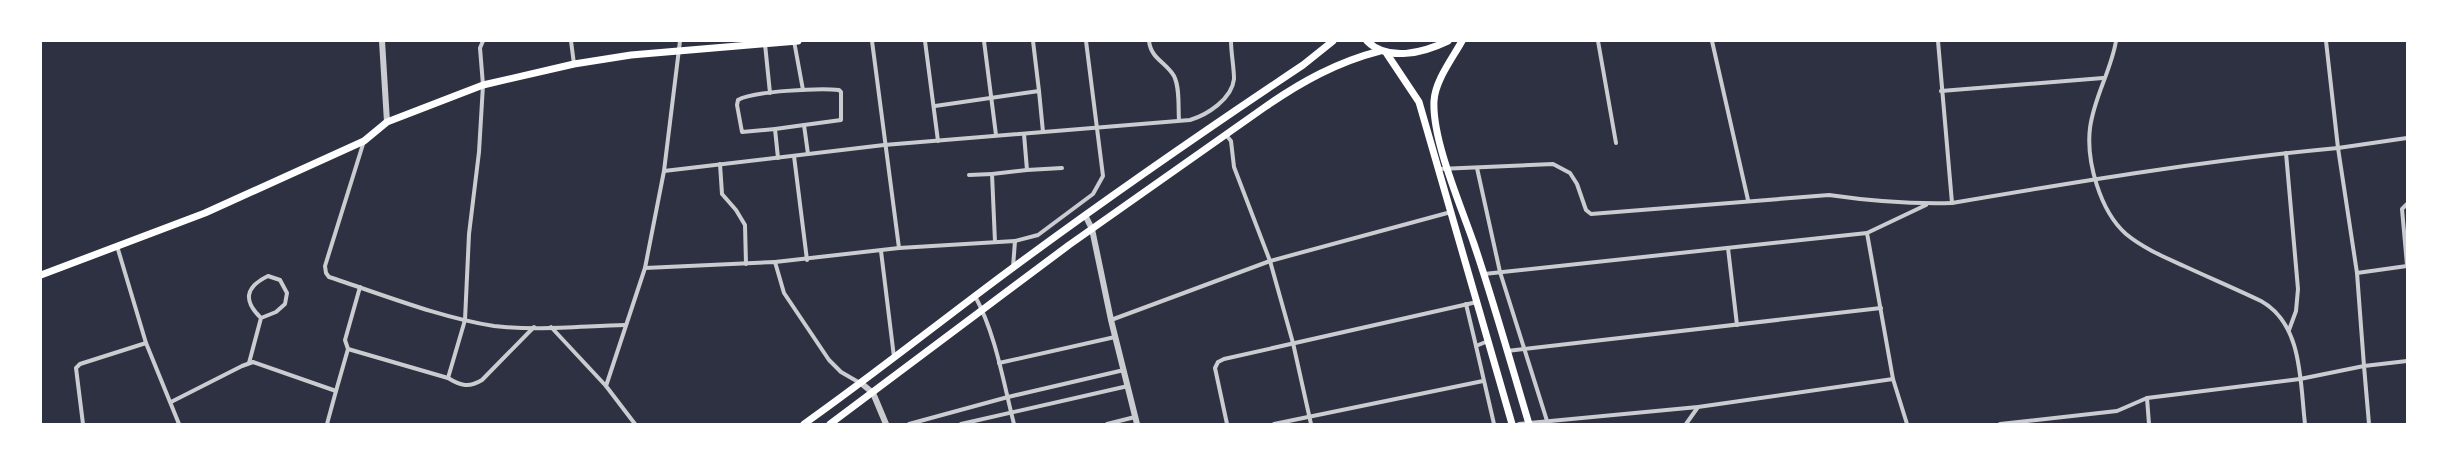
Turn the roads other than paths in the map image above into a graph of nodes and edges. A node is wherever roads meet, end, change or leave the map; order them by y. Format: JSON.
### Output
{"nodes":[{"id":1,"x":382,"y":41,"type":"edge"},
{"id":2,"x":483,"y":41,"type":"edge"},
{"id":3,"x":571,"y":41,"type":"edge"},
{"id":4,"x":680,"y":41,"type":"edge"},
{"id":5,"x":798,"y":41,"type":"edge"},
{"id":6,"x":872,"y":41,"type":"edge"},
{"id":7,"x":926,"y":41,"type":"edge"},
{"id":8,"x":984,"y":41,"type":"edge"},
{"id":9,"x":1033,"y":41,"type":"edge"},
{"id":10,"x":1086,"y":41,"type":"edge"},
{"id":11,"x":1149,"y":41,"type":"edge"},
{"id":12,"x":1230,"y":41,"type":"edge"},
{"id":13,"x":1333,"y":41,"type":"edge"},
{"id":14,"x":1367,"y":41,"type":"edge"},
{"id":15,"x":1448,"y":41,"type":"edge"},
{"id":16,"x":1462,"y":41,"type":"edge"},
{"id":17,"x":1598,"y":41,"type":"edge"},
{"id":18,"x":1712,"y":41,"type":"edge"},
{"id":19,"x":1938,"y":41,"type":"edge"},
{"id":20,"x":2116,"y":41,"type":"edge"},
{"id":21,"x":2326,"y":41,"type":"edge"},
{"id":22,"x":765,"y":42,"type":"junction"},
{"id":23,"x":794,"y":42,"type":"edge"},
{"id":24,"x":681,"y":49,"type":"junction"},
{"id":25,"x":1383,"y":53,"type":"junction"},
{"id":26,"x":574,"y":64,"type":"junction"},
{"id":27,"x":2104,"y":78,"type":"junction"},
{"id":28,"x":483,"y":85,"type":"junction"},
{"id":29,"x":803,"y":90,"type":"junction"},
{"id":30,"x":1942,"y":90,"type":"junction"},
{"id":31,"x":1039,"y":91,"type":"junction"},
{"id":32,"x":770,"y":93,"type":"junction"},
{"id":33,"x":990,"y":98,"type":"junction"},
{"id":34,"x":935,"y":106,"type":"junction"},
{"id":35,"x":1180,"y":120,"type":"junction"},
{"id":36,"x":387,"y":122,"type":"junction"},
{"id":37,"x":804,"y":125,"type":"junction"},
{"id":38,"x":1097,"y":128,"type":"junction"},
{"id":39,"x":775,"y":129,"type":"junction"},
{"id":40,"x":1043,"y":132,"type":"junction"},
{"id":41,"x":1024,"y":134,"type":"junction"},
{"id":42,"x":996,"y":135,"type":"junction"},
{"id":43,"x":1226,"y":135,"type":"junction"},
{"id":44,"x":2407,"y":138,"type":"edge"},
{"id":45,"x":364,"y":141,"type":"junction"},
{"id":46,"x":938,"y":141,"type":"junction"},
{"id":47,"x":1616,"y":143,"type":"dead end"},
{"id":48,"x":884,"y":145,"type":"junction"},
{"id":49,"x":2338,"y":148,"type":"junction"},
{"id":50,"x":2286,"y":153,"type":"junction"},
{"id":51,"x":808,"y":154,"type":"junction"},
{"id":52,"x":794,"y":156,"type":"junction"},
{"id":53,"x":778,"y":158,"type":"junction"},
{"id":54,"x":720,"y":164,"type":"junction"},
{"id":55,"x":1062,"y":168,"type":"dead end"},
{"id":56,"x":1478,"y":168,"type":"junction"},
{"id":57,"x":1439,"y":169,"type":"junction"},
{"id":58,"x":1448,"y":169,"type":"junction"},
{"id":59,"x":1027,"y":170,"type":"junction"},
{"id":60,"x":664,"y":171,"type":"junction"},
{"id":61,"x":969,"y":174,"type":"dead end"},
{"id":62,"x":992,"y":174,"type":"junction"},
{"id":63,"x":2095,"y":178,"type":"junction"},
{"id":64,"x":1748,"y":200,"type":"junction"},
{"id":65,"x":1930,"y":203,"type":"junction"},
{"id":66,"x":1952,"y":203,"type":"junction"},
{"id":67,"x":2407,"y":204,"type":"edge"},
{"id":68,"x":1452,"y":211,"type":"junction"},
{"id":69,"x":1085,"y":215,"type":"junction"},
{"id":70,"x":1092,"y":229,"type":"junction"},
{"id":71,"x":1867,"y":233,"type":"junction"},
{"id":72,"x":1015,"y":241,"type":"junction"},
{"id":73,"x":995,"y":242,"type":"junction"},
{"id":74,"x":117,"y":246,"type":"junction"},
{"id":75,"x":899,"y":248,"type":"junction"},
{"id":76,"x":1728,"y":248,"type":"junction"},
{"id":77,"x":881,"y":250,"type":"junction"},
{"id":78,"x":807,"y":260,"type":"junction"},
{"id":79,"x":1270,"y":261,"type":"junction"},
{"id":80,"x":775,"y":262,"type":"junction"},
{"id":81,"x":746,"y":264,"type":"junction"},
{"id":82,"x":2407,"y":265,"type":"edge"},
{"id":83,"x":645,"y":268,"type":"junction"},
{"id":84,"x":1013,"y":268,"type":"junction"},
{"id":85,"x":1500,"y":272,"type":"junction"},
{"id":86,"x":2357,"y":273,"type":"junction"},
{"id":87,"x":1484,"y":274,"type":"junction"},
{"id":88,"x":41,"y":275,"type":"edge"},
{"id":89,"x":360,"y":287,"type":"junction"},
{"id":90,"x":975,"y":296,"type":"junction"},
{"id":91,"x":1478,"y":302,"type":"junction"},
{"id":92,"x":1466,"y":304,"type":"junction"},
{"id":93,"x":1881,"y":308,"type":"junction"},
{"id":94,"x":983,"y":311,"type":"junction"},
{"id":95,"x":261,"y":318,"type":"junction"},
{"id":96,"x":465,"y":320,"type":"junction"},
{"id":97,"x":1111,"y":320,"type":"junction"},
{"id":98,"x":625,"y":325,"type":"junction"},
{"id":99,"x":1737,"y":325,"type":"junction"},
{"id":100,"x":534,"y":327,"type":"junction"},
{"id":101,"x":551,"y":327,"type":"junction"},
{"id":102,"x":2289,"y":330,"type":"junction"},
{"id":103,"x":1115,"y":337,"type":"junction"},
{"id":104,"x":1489,"y":341,"type":"junction"},
{"id":105,"x":146,"y":343,"type":"junction"},
{"id":106,"x":1293,"y":344,"type":"junction"},
{"id":107,"x":1476,"y":346,"type":"junction"},
{"id":108,"x":348,"y":349,"type":"junction"},
{"id":109,"x":1525,"y":350,"type":"junction"},
{"id":110,"x":1507,"y":351,"type":"junction"},
{"id":111,"x":894,"y":360,"type":"junction"},
{"id":112,"x":2407,"y":361,"type":"edge"},
{"id":113,"x":249,"y":363,"type":"junction"},
{"id":114,"x":999,"y":363,"type":"junction"},
{"id":115,"x":2364,"y":366,"type":"junction"},
{"id":116,"x":1124,"y":370,"type":"junction"},
{"id":117,"x":448,"y":378,"type":"junction"},
{"id":118,"x":1893,"y":379,"type":"junction"},
{"id":119,"x":2300,"y":379,"type":"junction"},
{"id":120,"x":1483,"y":381,"type":"junction"},
{"id":121,"x":861,"y":383,"type":"junction"},
{"id":122,"x":606,"y":386,"type":"junction"},
{"id":123,"x":1128,"y":386,"type":"junction"},
{"id":124,"x":336,"y":391,"type":"junction"},
{"id":125,"x":873,"y":393,"type":"junction"},
{"id":126,"x":1008,"y":397,"type":"junction"},
{"id":127,"x":2147,"y":398,"type":"junction"},
{"id":128,"x":171,"y":402,"type":"junction"},
{"id":129,"x":1698,"y":406,"type":"junction"},
{"id":130,"x":1011,"y":413,"type":"junction"},
{"id":131,"x":1309,"y":417,"type":"junction"},
{"id":132,"x":1136,"y":421,"type":"edge"},
{"id":133,"x":2033,"y":422,"type":"edge"},
{"id":134,"x":1529,"y":423,"type":"edge"},
{"id":135,"x":1548,"y":423,"type":"edge"},
{"id":136,"x":83,"y":424,"type":"edge"},
{"id":137,"x":179,"y":424,"type":"edge"},
{"id":138,"x":327,"y":424,"type":"edge"},
{"id":139,"x":635,"y":424,"type":"edge"},
{"id":140,"x":804,"y":424,"type":"edge"},
{"id":141,"x":830,"y":424,"type":"edge"},
{"id":142,"x":886,"y":424,"type":"edge"},
{"id":143,"x":909,"y":424,"type":"edge"},
{"id":144,"x":961,"y":424,"type":"edge"},
{"id":145,"x":1014,"y":424,"type":"edge"},
{"id":146,"x":1108,"y":424,"type":"edge"},
{"id":147,"x":1227,"y":424,"type":"edge"},
{"id":148,"x":1274,"y":424,"type":"edge"},
{"id":149,"x":1311,"y":424,"type":"edge"},
{"id":150,"x":1494,"y":424,"type":"edge"},
{"id":151,"x":1512,"y":424,"type":"edge"},
{"id":152,"x":1519,"y":424,"type":"edge"},
{"id":153,"x":1686,"y":424,"type":"edge"},
{"id":154,"x":1907,"y":424,"type":"edge"},
{"id":155,"x":2000,"y":424,"type":"edge"},
{"id":156,"x":2150,"y":424,"type":"edge"},
{"id":157,"x":2305,"y":424,"type":"edge"},
{"id":158,"x":2369,"y":424,"type":"edge"}],
"edges":[{"from":1,"to":36,"type":"street"},
{"from":2,"to":28,"type":"street"},
{"from":3,"to":26,"type":"street"},
{"from":4,"to":24,"type":"street"},
{"from":5,"to":23,"type":"main road"},
{"from":6,"to":48,"type":"street"},
{"from":7,"to":34,"type":"street"},
{"from":8,"to":33,"type":"street"},
{"from":9,"to":31,"type":"street"},
{"from":10,"to":38,"type":"street"},
{"from":11,"to":35,"type":"street"},
{"from":12,"to":35,"type":"street"},
{"from":13,"to":69,"type":"main road"},
{"from":14,"to":25,"type":"main road"},
{"from":15,"to":25,"type":"main road"},
{"from":16,"to":58,"type":"main road"},
{"from":17,"to":47,"type":"street"},
{"from":18,"to":64,"type":"street"},
{"from":19,"to":30,"type":"street"},
{"from":20,"to":27,"type":"street"},
{"from":21,"to":49,"type":"street"},
{"from":22,"to":23,"type":"main road"},
{"from":22,"to":24,"type":"main road"},
{"from":22,"to":32,"type":"street"},
{"from":23,"to":29,"type":"street"},
{"from":24,"to":26,"type":"main road"},
{"from":24,"to":60,"type":"street"},
{"from":25,"to":43,"type":"main road"},
{"from":25,"to":57,"type":"main road"},
{"from":26,"to":28,"type":"main road"},
{"from":27,"to":30,"type":"street"},
{"from":27,"to":63,"type":"street"},
{"from":28,"to":36,"type":"main road"},
{"from":28,"to":96,"type":"street"},
{"from":29,"to":32,"type":"street"},
{"from":29,"to":37,"type":"street"},
{"from":30,"to":66,"type":"street"},
{"from":31,"to":33,"type":"street"},
{"from":31,"to":40,"type":"street"},
{"from":32,"to":39,"type":"street"},
{"from":33,"to":34,"type":"street"},
{"from":33,"to":42,"type":"street"},
{"from":34,"to":46,"type":"street"},
{"from":35,"to":38,"type":"street"},
{"from":36,"to":45,"type":"main road"},
{"from":37,"to":39,"type":"street"},
{"from":37,"to":51,"type":"street"},
{"from":38,"to":40,"type":"street"},
{"from":38,"to":72,"type":"street"},
{"from":39,"to":53,"type":"street"},
{"from":40,"to":41,"type":"street"},
{"from":41,"to":42,"type":"street"},
{"from":41,"to":59,"type":"street"},
{"from":42,"to":46,"type":"street"},
{"from":43,"to":70,"type":"main road"},
{"from":43,"to":79,"type":"street"},
{"from":44,"to":49,"type":"street"},
{"from":45,"to":74,"type":"main road"},
{"from":45,"to":89,"type":"street"},
{"from":46,"to":48,"type":"street"},
{"from":48,"to":51,"type":"street"},
{"from":48,"to":75,"type":"street"},
{"from":49,"to":50,"type":"street"},
{"from":49,"to":86,"type":"street"},
{"from":50,"to":63,"type":"street"},
{"from":50,"to":102,"type":"street"},
{"from":51,"to":52,"type":"street"},
{"from":52,"to":53,"type":"street"},
{"from":52,"to":78,"type":"street"},
{"from":53,"to":54,"type":"street"},
{"from":54,"to":60,"type":"street"},
{"from":54,"to":81,"type":"street"},
{"from":55,"to":59,"type":"street"},
{"from":56,"to":58,"type":"street"},
{"from":56,"to":64,"type":"street"},
{"from":56,"to":85,"type":"street"},
{"from":57,"to":58,"type":"street"},
{"from":57,"to":68,"type":"main road"},
{"from":58,"to":87,"type":"main road"},
{"from":59,"to":62,"type":"street"},
{"from":60,"to":83,"type":"street"},
{"from":61,"to":62,"type":"street"},
{"from":62,"to":73,"type":"street"},
{"from":63,"to":66,"type":"street"},
{"from":63,"to":102,"type":"street"},
{"from":64,"to":65,"type":"street"},
{"from":65,"to":66,"type":"street"},
{"from":65,"to":71,"type":"street"},
{"from":67,"to":82,"type":"street"},
{"from":68,"to":79,"type":"street"},
{"from":68,"to":91,"type":"main road"},
{"from":69,"to":70,"type":"street"},
{"from":69,"to":84,"type":"main road"},
{"from":70,"to":94,"type":"main road"},
{"from":70,"to":97,"type":"street"},
{"from":71,"to":76,"type":"street"},
{"from":71,"to":93,"type":"street"},
{"from":72,"to":73,"type":"street"},
{"from":72,"to":84,"type":"street"},
{"from":73,"to":75,"type":"street"},
{"from":74,"to":88,"type":"main road"},
{"from":74,"to":105,"type":"street"},
{"from":75,"to":77,"type":"street"},
{"from":76,"to":85,"type":"street"},
{"from":76,"to":99,"type":"street"},
{"from":77,"to":78,"type":"street"},
{"from":77,"to":111,"type":"street"},
{"from":78,"to":80,"type":"street"},
{"from":79,"to":97,"type":"street"},
{"from":79,"to":106,"type":"street"},
{"from":80,"to":81,"type":"street"},
{"from":80,"to":121,"type":"street"},
{"from":81,"to":83,"type":"street"},
{"from":82,"to":86,"type":"street"},
{"from":83,"to":98,"type":"street"},
{"from":84,"to":90,"type":"main road"},
{"from":85,"to":87,"type":"street"},
{"from":85,"to":109,"type":"street"},
{"from":86,"to":115,"type":"street"},
{"from":87,"to":110,"type":"main road"},
{"from":89,"to":96,"type":"street"},
{"from":89,"to":108,"type":"street"},
{"from":90,"to":94,"type":"street"},
{"from":90,"to":111,"type":"main road"},
{"from":91,"to":92,"type":"street"},
{"from":91,"to":104,"type":"main road"},
{"from":92,"to":106,"type":"street"},
{"from":92,"to":107,"type":"street"},
{"from":93,"to":99,"type":"street"},
{"from":93,"to":118,"type":"street"},
{"from":94,"to":114,"type":"street"},
{"from":94,"to":125,"type":"main road"},
{"from":95,"to":95,"type":"street"},
{"from":95,"to":113,"type":"street"},
{"from":96,"to":100,"type":"street"},
{"from":96,"to":117,"type":"street"},
{"from":97,"to":103,"type":"street"},
{"from":98,"to":101,"type":"street"},
{"from":98,"to":122,"type":"street"},
{"from":99,"to":109,"type":"street"},
{"from":100,"to":101,"type":"street"},
{"from":100,"to":117,"type":"street"},
{"from":101,"to":122,"type":"street"},
{"from":102,"to":119,"type":"street"},
{"from":103,"to":114,"type":"street"},
{"from":103,"to":116,"type":"street"},
{"from":104,"to":107,"type":"street"},
{"from":104,"to":151,"type":"main road"},
{"from":105,"to":128,"type":"street"},
{"from":105,"to":136,"type":"street"},
{"from":106,"to":131,"type":"street"},
{"from":106,"to":147,"type":"street"},
{"from":107,"to":120,"type":"street"},
{"from":108,"to":117,"type":"street"},
{"from":108,"to":124,"type":"street"},
{"from":109,"to":110,"type":"street"},
{"from":109,"to":135,"type":"street"},
{"from":110,"to":134,"type":"main road"},
{"from":111,"to":121,"type":"main road"},
{"from":112,"to":115,"type":"street"},
{"from":113,"to":124,"type":"street"},
{"from":113,"to":128,"type":"street"},
{"from":114,"to":126,"type":"street"},
{"from":115,"to":119,"type":"street"},
{"from":115,"to":158,"type":"street"},
{"from":116,"to":123,"type":"street"},
{"from":116,"to":126,"type":"street"},
{"from":118,"to":129,"type":"street"},
{"from":118,"to":154,"type":"street"},
{"from":119,"to":127,"type":"street"},
{"from":119,"to":157,"type":"street"},
{"from":120,"to":131,"type":"street"},
{"from":120,"to":150,"type":"street"},
{"from":121,"to":125,"type":"street"},
{"from":121,"to":140,"type":"main road"},
{"from":122,"to":139,"type":"street"},
{"from":123,"to":130,"type":"street"},
{"from":123,"to":132,"type":"street"},
{"from":124,"to":138,"type":"street"},
{"from":125,"to":141,"type":"main road"},
{"from":125,"to":142,"type":"street"},
{"from":126,"to":130,"type":"street"},
{"from":126,"to":143,"type":"street"},
{"from":127,"to":133,"type":"street"},
{"from":127,"to":156,"type":"street"},
{"from":128,"to":137,"type":"street"},
{"from":129,"to":135,"type":"street"},
{"from":129,"to":153,"type":"street"},
{"from":130,"to":144,"type":"street"},
{"from":130,"to":145,"type":"street"},
{"from":131,"to":148,"type":"street"},
{"from":131,"to":149,"type":"street"},
{"from":132,"to":146,"type":"street"},
{"from":133,"to":155,"type":"street"},
{"from":134,"to":135,"type":"street"},
{"from":134,"to":152,"type":"street"}]}
